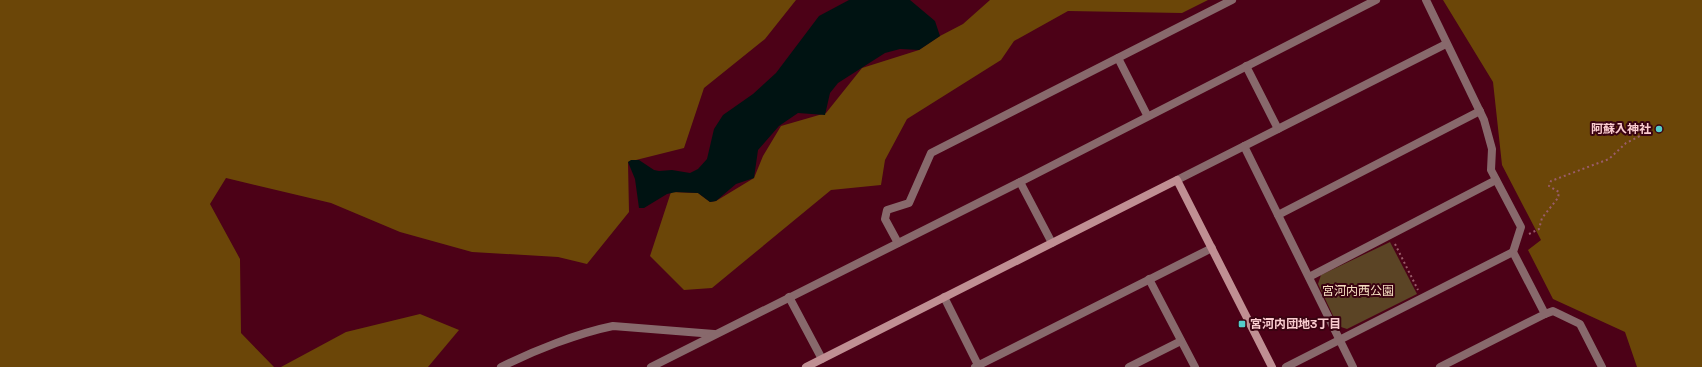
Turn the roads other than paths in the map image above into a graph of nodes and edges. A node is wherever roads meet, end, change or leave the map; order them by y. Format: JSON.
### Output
{"nodes":[{"id":1,"x":1232,"y":0,"type":"edge"},
{"id":2,"x":1376,"y":0,"type":"edge"},
{"id":3,"x":1426,"y":0,"type":"edge"},
{"id":4,"x":1446,"y":44,"type":"junction"},
{"id":5,"x":1118,"y":58,"type":"junction"},
{"id":6,"x":1246,"y":66,"type":"junction"},
{"id":7,"x":1480,"y":111,"type":"junction"},
{"id":8,"x":1147,"y":116,"type":"junction"},
{"id":9,"x":1278,"y":128,"type":"junction"},
{"id":10,"x":1244,"y":146,"type":"junction"},
{"id":11,"x":1177,"y":180,"type":"junction"},
{"id":12,"x":1496,"y":180,"type":"junction"},
{"id":13,"x":1020,"y":182,"type":"junction"},
{"id":14,"x":1278,"y":215,"type":"junction"},
{"id":15,"x":898,"y":243,"type":"junction"},
{"id":16,"x":1052,"y":243,"type":"junction"},
{"id":17,"x":1212,"y":248,"type":"junction"},
{"id":18,"x":1513,"y":252,"type":"junction"},
{"id":19,"x":1309,"y":277,"type":"junction"},
{"id":20,"x":1149,"y":279,"type":"junction"},
{"id":21,"x":944,"y":297,"type":"junction"},
{"id":22,"x":789,"y":298,"type":"junction"},
{"id":23,"x":1545,"y":314,"type":"junction"},
{"id":24,"x":714,"y":334,"type":"junction"},
{"id":25,"x":1340,"y":340,"type":"junction"},
{"id":26,"x":1181,"y":341,"type":"junction"},
{"id":27,"x":822,"y":359,"type":"junction"},
{"id":28,"x":976,"y":366,"type":"edge"},
{"id":29,"x":501,"y":367,"type":"edge"},
{"id":30,"x":651,"y":367,"type":"edge"},
{"id":31,"x":806,"y":367,"type":"edge"},
{"id":32,"x":1129,"y":367,"type":"edge"},
{"id":33,"x":1195,"y":367,"type":"edge"},
{"id":34,"x":1272,"y":367,"type":"edge"},
{"id":35,"x":1286,"y":367,"type":"edge"},
{"id":36,"x":1354,"y":367,"type":"edge"},
{"id":37,"x":1440,"y":367,"type":"edge"},
{"id":38,"x":1602,"y":367,"type":"edge"}],
"edges":[{"from":1,"to":5,"type":"street"},
{"from":2,"to":6,"type":"street"},
{"from":3,"to":4,"type":"street"},
{"from":4,"to":7,"type":"street"},
{"from":4,"to":9,"type":"street"},
{"from":5,"to":8,"type":"street"},
{"from":5,"to":15,"type":"street"},
{"from":6,"to":8,"type":"street"},
{"from":6,"to":9,"type":"street"},
{"from":7,"to":12,"type":"street"},
{"from":7,"to":14,"type":"street"},
{"from":8,"to":13,"type":"street"},
{"from":9,"to":10,"type":"street"},
{"from":10,"to":11,"type":"street"},
{"from":10,"to":14,"type":"street"},
{"from":11,"to":16,"type":"street"},
{"from":11,"to":17,"type":"street"},
{"from":12,"to":18,"type":"street"},
{"from":12,"to":19,"type":"street"},
{"from":13,"to":15,"type":"street"},
{"from":13,"to":16,"type":"street"},
{"from":14,"to":19,"type":"street"},
{"from":15,"to":22,"type":"street"},
{"from":16,"to":21,"type":"street"},
{"from":17,"to":20,"type":"street"},
{"from":17,"to":34,"type":"street"},
{"from":18,"to":23,"type":"street"},
{"from":18,"to":25,"type":"street"},
{"from":19,"to":25,"type":"street"},
{"from":20,"to":26,"type":"street"},
{"from":20,"to":28,"type":"street"},
{"from":21,"to":27,"type":"street"},
{"from":21,"to":28,"type":"street"},
{"from":22,"to":24,"type":"street"},
{"from":22,"to":27,"type":"street"},
{"from":23,"to":37,"type":"street"},
{"from":23,"to":38,"type":"street"},
{"from":24,"to":29,"type":"street"},
{"from":24,"to":30,"type":"street"},
{"from":25,"to":35,"type":"street"},
{"from":25,"to":36,"type":"street"},
{"from":26,"to":32,"type":"street"},
{"from":26,"to":33,"type":"street"},
{"from":27,"to":31,"type":"street"}]}
